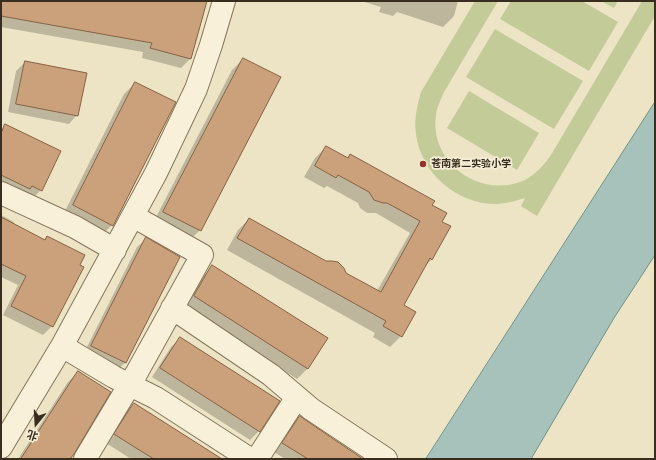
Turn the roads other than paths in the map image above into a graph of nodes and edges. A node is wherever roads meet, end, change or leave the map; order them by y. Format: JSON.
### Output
{"nodes":[{"id":1,"x":224,"y":1,"type":"edge"},
{"id":2,"x":1,"y":193,"type":"edge"},
{"id":3,"x":133,"y":216,"type":"junction"},
{"id":4,"x":115,"y":250,"type":"junction"},
{"id":5,"x":172,"y":308,"type":"junction"},
{"id":6,"x":62,"y":346,"type":"junction"},
{"id":7,"x":130,"y":384,"type":"junction"},
{"id":8,"x":297,"y":397,"type":"junction"},
{"id":9,"x":1,"y":447,"type":"edge"},
{"id":10,"x":93,"y":456,"type":"edge"},
{"id":11,"x":250,"y":459,"type":"edge"},
{"id":12,"x":257,"y":459,"type":"edge"},
{"id":13,"x":386,"y":459,"type":"edge"}],
"edges":[{"from":1,"to":3,"type":"street"},
{"from":2,"to":4,"type":"street"},
{"from":3,"to":4,"type":"street"},
{"from":3,"to":5,"type":"street"},
{"from":4,"to":6,"type":"street"},
{"from":5,"to":7,"type":"street"},
{"from":5,"to":8,"type":"street"},
{"from":6,"to":7,"type":"street"},
{"from":6,"to":9,"type":"street"},
{"from":7,"to":10,"type":"street"},
{"from":7,"to":11,"type":"street"},
{"from":8,"to":12,"type":"street"},
{"from":8,"to":13,"type":"street"}]}
